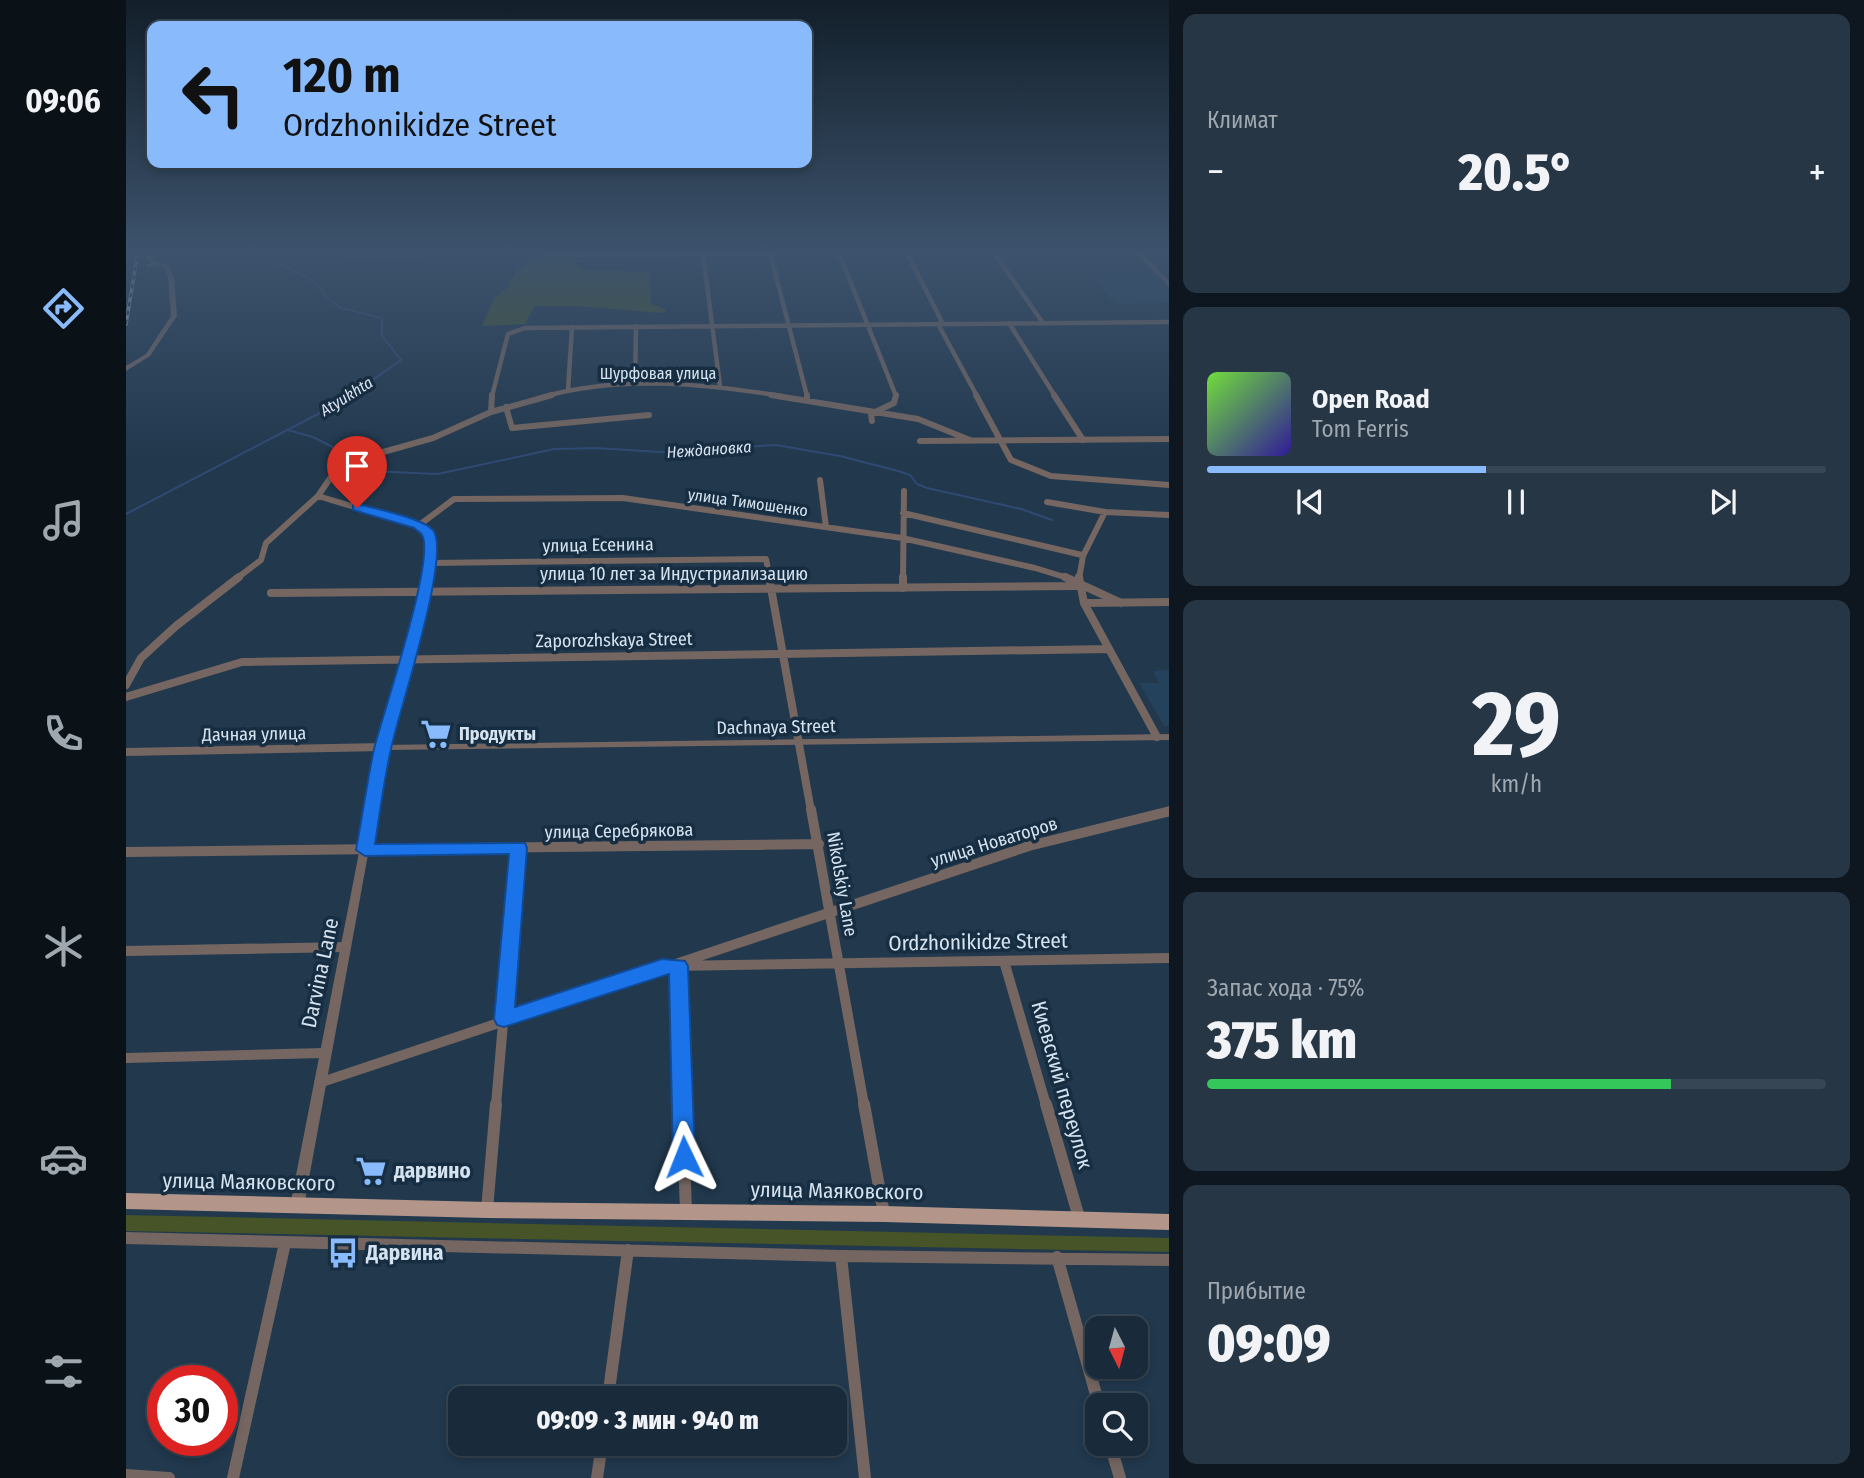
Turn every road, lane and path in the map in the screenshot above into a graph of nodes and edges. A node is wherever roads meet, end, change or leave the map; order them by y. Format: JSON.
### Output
{"nodes":[{"id":1,"x":171,"y":320,"type":"edge"},
{"id":2,"x":711,"y":320,"type":"edge"},
{"id":3,"x":788,"y":320,"type":"edge"},
{"id":4,"x":866,"y":320,"type":"edge"},
{"id":5,"x":939,"y":320,"type":"edge"},
{"id":6,"x":1041,"y":320,"type":"edge"},
{"id":7,"x":1169,"y":322,"type":"edge"},
{"id":8,"x":1009,"y":323,"type":"junction"},
{"id":9,"x":1043,"y":323,"type":"junction"},
{"id":10,"x":868,"y":324,"type":"junction"},
{"id":11,"x":941,"y":324,"type":"junction"},
{"id":12,"x":789,"y":325,"type":"junction"},
{"id":13,"x":636,"y":326,"type":"junction"},
{"id":14,"x":712,"y":326,"type":"junction"},
{"id":15,"x":572,"y":327,"type":"junction"},
{"id":16,"x":126,"y":369,"type":"edge"},
{"id":17,"x":635,"y":384,"type":"junction"},
{"id":18,"x":720,"y":386,"type":"junction"},
{"id":19,"x":568,"y":390,"type":"junction"},
{"id":20,"x":807,"y":400,"type":"junction"},
{"id":21,"x":506,"y":407,"type":"junction"},
{"id":22,"x":876,"y":411,"type":"junction"},
{"id":23,"x":491,"y":412,"type":"junction"},
{"id":24,"x":649,"y":415,"type":"dead end"},
{"id":25,"x":872,"y":421,"type":"dead end"},
{"id":26,"x":1169,"y":439,"type":"edge"},
{"id":27,"x":970,"y":440,"type":"junction"},
{"id":28,"x":998,"y":440,"type":"junction"},
{"id":29,"x":1083,"y":440,"type":"junction"},
{"id":30,"x":920,"y":441,"type":"dead end"},
{"id":31,"x":820,"y":480,"type":"dead end"},
{"id":32,"x":1169,"y":485,"type":"edge"},
{"id":33,"x":904,"y":491,"type":"dead end"},
{"id":34,"x":318,"y":496,"type":"junction"},
{"id":35,"x":1047,"y":502,"type":"dead end"},
{"id":36,"x":1105,"y":512,"type":"junction"},
{"id":37,"x":903,"y":513,"type":"junction"},
{"id":38,"x":1169,"y":515,"type":"edge"},
{"id":39,"x":418,"y":526,"type":"junction"},
{"id":40,"x":826,"y":527,"type":"junction"},
{"id":41,"x":902,"y":538,"type":"junction"},
{"id":42,"x":1082,"y":555,"type":"junction"},
{"id":43,"x":766,"y":559,"type":"joint"},
{"id":44,"x":430,"y":563,"type":"junction"},
{"id":45,"x":1077,"y":584,"type":"junction"},
{"id":46,"x":903,"y":588,"type":"junction"},
{"id":47,"x":772,"y":589,"type":"junction"},
{"id":48,"x":424,"y":592,"type":"junction"},
{"id":49,"x":271,"y":593,"type":"dead end"},
{"id":50,"x":1084,"y":603,"type":"junction"},
{"id":51,"x":1121,"y":603,"type":"junction"},
{"id":52,"x":1169,"y":603,"type":"edge"},
{"id":53,"x":1109,"y":649,"type":"junction"},
{"id":54,"x":784,"y":654,"type":"junction"},
{"id":55,"x":409,"y":659,"type":"junction"},
{"id":56,"x":126,"y":685,"type":"edge"},
{"id":57,"x":126,"y":697,"type":"edge"},
{"id":58,"x":1157,"y":737,"type":"junction"},
{"id":59,"x":1169,"y":737,"type":"edge"},
{"id":60,"x":799,"y":742,"type":"junction"},
{"id":61,"x":383,"y":747,"type":"junction"},
{"id":62,"x":126,"y":752,"type":"edge"},
{"id":63,"x":1169,"y":811,"type":"edge"},
{"id":64,"x":819,"y":844,"type":"junction"},
{"id":65,"x":519,"y":848,"type":"junction"},
{"id":66,"x":365,"y":850,"type":"junction"},
{"id":67,"x":126,"y":852,"type":"edge"},
{"id":68,"x":831,"y":911,"type":"junction"},
{"id":69,"x":345,"y":947,"type":"junction"},
{"id":70,"x":126,"y":951,"type":"edge"},
{"id":71,"x":1169,"y":958,"type":"edge"},
{"id":72,"x":1004,"y":961,"type":"junction"},
{"id":73,"x":841,"y":963,"type":"junction"},
{"id":74,"x":662,"y":966,"type":"junction"},
{"id":75,"x":678,"y":966,"type":"junction"},
{"id":76,"x":504,"y":1019,"type":"junction"},
{"id":77,"x":323,"y":1053,"type":"junction"},
{"id":78,"x":126,"y":1058,"type":"edge"},
{"id":79,"x":318,"y":1083,"type":"junction"},
{"id":80,"x":126,"y":1201,"type":"edge"},
{"id":81,"x":297,"y":1206,"type":"junction"},
{"id":82,"x":487,"y":1210,"type":"junction"},
{"id":83,"x":685,"y":1211,"type":"junction"},
{"id":84,"x":884,"y":1214,"type":"junction"},
{"id":85,"x":1080,"y":1221,"type":"junction"},
{"id":86,"x":1169,"y":1222,"type":"edge"},
{"id":87,"x":126,"y":1238,"type":"edge"},
{"id":88,"x":285,"y":1243,"type":"junction"},
{"id":89,"x":628,"y":1250,"type":"junction"},
{"id":90,"x":841,"y":1256,"type":"junction"},
{"id":91,"x":1056,"y":1257,"type":"junction"},
{"id":92,"x":1169,"y":1260,"type":"edge"},
{"id":93,"x":610,"y":1386,"type":"edge"},
{"id":94,"x":1096,"y":1393,"type":"edge"},
{"id":95,"x":600,"y":1456,"type":"edge"},
{"id":96,"x":1114,"y":1456,"type":"edge"},
{"id":97,"x":126,"y":1475,"type":"edge"},
{"id":98,"x":169,"y":1478,"type":"edge"},
{"id":99,"x":233,"y":1478,"type":"edge"},
{"id":100,"x":597,"y":1478,"type":"edge"},
{"id":101,"x":864,"y":1478,"type":"edge"},
{"id":102,"x":1120,"y":1478,"type":"edge"}],
"edges":[{"from":1,"to":16,"type":"street"},
{"from":2,"to":14,"type":"street"},
{"from":3,"to":12,"type":"street"},
{"from":4,"to":10,"type":"street"},
{"from":5,"to":11,"type":"street"},
{"from":6,"to":9,"type":"street"},
{"from":7,"to":9,"type":"street"},
{"from":8,"to":9,"type":"street"},
{"from":8,"to":11,"type":"street"},
{"from":8,"to":29,"type":"street"},
{"from":10,"to":11,"type":"street"},
{"from":10,"to":12,"type":"street"},
{"from":10,"to":22,"type":"street"},
{"from":11,"to":28,"type":"street"},
{"from":12,"to":14,"type":"street"},
{"from":12,"to":20,"type":"street"},
{"from":13,"to":14,"type":"street"},
{"from":13,"to":15,"type":"street"},
{"from":13,"to":17,"type":"street"},
{"from":14,"to":18,"type":"street"},
{"from":15,"to":19,"type":"street"},
{"from":15,"to":23,"type":"street"},
{"from":17,"to":18,"type":"street","name":"Шурфовая улица"},
{"from":17,"to":19,"type":"street","name":"Шурфовая улица"},
{"from":18,"to":20,"type":"street","name":"Шурфовая улица"},
{"from":19,"to":21,"type":"street","name":"Шурфовая улица"},
{"from":20,"to":22,"type":"street","name":"Шурфовая улица"},
{"from":21,"to":23,"type":"street","name":"Шурфовая улица"},
{"from":21,"to":24,"type":"street"},
{"from":22,"to":25,"type":"street"},
{"from":22,"to":27,"type":"street","name":"Шурфовая улица"},
{"from":23,"to":34,"type":"street","name":"Шурфовая улица"},
{"from":26,"to":29,"type":"street","name":"Шурфовая улица"},
{"from":27,"to":28,"type":"street","name":"Шурфовая улица"},
{"from":27,"to":30,"type":"street","name":"Шурфовая улица"},
{"from":28,"to":29,"type":"street","name":"Шурфовая улица"},
{"from":28,"to":32,"type":"street"},
{"from":31,"to":40,"type":"street"},
{"from":33,"to":37,"type":"street"},
{"from":34,"to":39,"type":"street"},
{"from":34,"to":56,"type":"street"},
{"from":35,"to":36,"type":"street"},
{"from":36,"to":38,"type":"street"},
{"from":36,"to":42,"type":"street"},
{"from":37,"to":41,"type":"street"},
{"from":37,"to":42,"type":"street"},
{"from":39,"to":40,"type":"street","name":"улица Тимошенко"},
{"from":39,"to":44,"type":"street"},
{"from":40,"to":41,"type":"street","name":"улица Тимошенко"},
{"from":41,"to":45,"type":"street","name":"улица Тимошенко"},
{"from":41,"to":46,"type":"street"},
{"from":42,"to":45,"type":"street"},
{"from":43,"to":44,"type":"street","name":"улица Есенина"},
{"from":43,"to":47,"type":"street","name":"Nikolskiy Lane"},
{"from":44,"to":48,"type":"street"},
{"from":45,"to":46,"type":"street","name":"улица 10 лет за Индустриализацию"},
{"from":45,"to":50,"type":"street"},
{"from":45,"to":51,"type":"street","name":"улица Тимошенко"},
{"from":46,"to":47,"type":"street","name":"улица 10 лет за Индустриализацию"},
{"from":47,"to":48,"type":"street","name":"улица 10 лет за Индустриализацию"},
{"from":47,"to":54,"type":"street","name":"Nikolskiy Lane"},
{"from":48,"to":49,"type":"street","name":"улица 10 лет за Индустриализацию"},
{"from":48,"to":55,"type":"street"},
{"from":50,"to":51,"type":"street"},
{"from":50,"to":53,"type":"street"},
{"from":51,"to":52,"type":"street"},
{"from":53,"to":54,"type":"street","name":"Zaporozhskaya Street"},
{"from":53,"to":58,"type":"street"},
{"from":54,"to":55,"type":"street","name":"Zaporozhskaya Street"},
{"from":54,"to":60,"type":"street","name":"Nikolskiy Lane"},
{"from":55,"to":57,"type":"street","name":"Zaporozhskaya Street"},
{"from":55,"to":61,"type":"street"},
{"from":58,"to":59,"type":"street","name":"Dachnaya Street"},
{"from":58,"to":60,"type":"street","name":"Dachnaya Street"},
{"from":60,"to":61,"type":"street","name":"Dachnaya Street"},
{"from":60,"to":64,"type":"street","name":"Nikolskiy Lane"},
{"from":61,"to":62,"type":"street","name":"Дачная улица"},
{"from":61,"to":66,"type":"street","name":"Darvina Lane"},
{"from":63,"to":68,"type":"street","name":"улица Новаторов"},
{"from":64,"to":65,"type":"street","name":"улица Серебрякова"},
{"from":64,"to":68,"type":"street","name":"Nikolskiy Lane"},
{"from":65,"to":66,"type":"street","name":"улица Серебрякова"},
{"from":65,"to":76,"type":"street"},
{"from":66,"to":67,"type":"street","name":"улица Серебрякова"},
{"from":66,"to":69,"type":"street","name":"Darvina Lane"},
{"from":68,"to":73,"type":"street","name":"Nikolskiy Lane"},
{"from":68,"to":74,"type":"street","name":"Ordzhonikidze Street"},
{"from":69,"to":70,"type":"street"},
{"from":69,"to":77,"type":"street","name":"Darvina Lane"},
{"from":71,"to":72,"type":"street","name":"Ordzhonikidze Street"},
{"from":72,"to":73,"type":"street","name":"Ordzhonikidze Street"},
{"from":72,"to":85,"type":"street","name":"Киевский переулок"},
{"from":73,"to":75,"type":"street","name":"Ordzhonikidze Street"},
{"from":73,"to":84,"type":"street","name":"Nikolskiy Lane"},
{"from":74,"to":75,"type":"street","name":"Ordzhonikidze Street"},
{"from":74,"to":76,"type":"street","name":"Ordzhonikidze Street"},
{"from":75,"to":83,"type":"street"},
{"from":76,"to":79,"type":"street","name":"Ordzhonikidze Street"},
{"from":76,"to":82,"type":"street"},
{"from":77,"to":78,"type":"street"},
{"from":77,"to":79,"type":"street","name":"Darvina Lane"},
{"from":79,"to":81,"type":"street","name":"Darvina Lane"},
{"from":80,"to":81,"type":"main road","name":"улица Маяковского"},
{"from":81,"to":82,"type":"main road","name":"улица Маяковского"},
{"from":82,"to":83,"type":"main road","name":"улица Маяковского"},
{"from":83,"to":84,"type":"main road","name":"улица Маяковского"},
{"from":84,"to":85,"type":"main road","name":"улица Маяковского"},
{"from":85,"to":86,"type":"main road","name":"улица Маяковского"},
{"from":87,"to":88,"type":"street"},
{"from":88,"to":89,"type":"street"},
{"from":88,"to":99,"type":"street"},
{"from":89,"to":90,"type":"street"},
{"from":89,"to":93,"type":"street"},
{"from":90,"to":91,"type":"street"},
{"from":90,"to":101,"type":"street"},
{"from":91,"to":92,"type":"street"},
{"from":91,"to":94,"type":"street"},
{"from":95,"to":100,"type":"street"},
{"from":96,"to":102,"type":"street"},
{"from":97,"to":98,"type":"street"}]}
